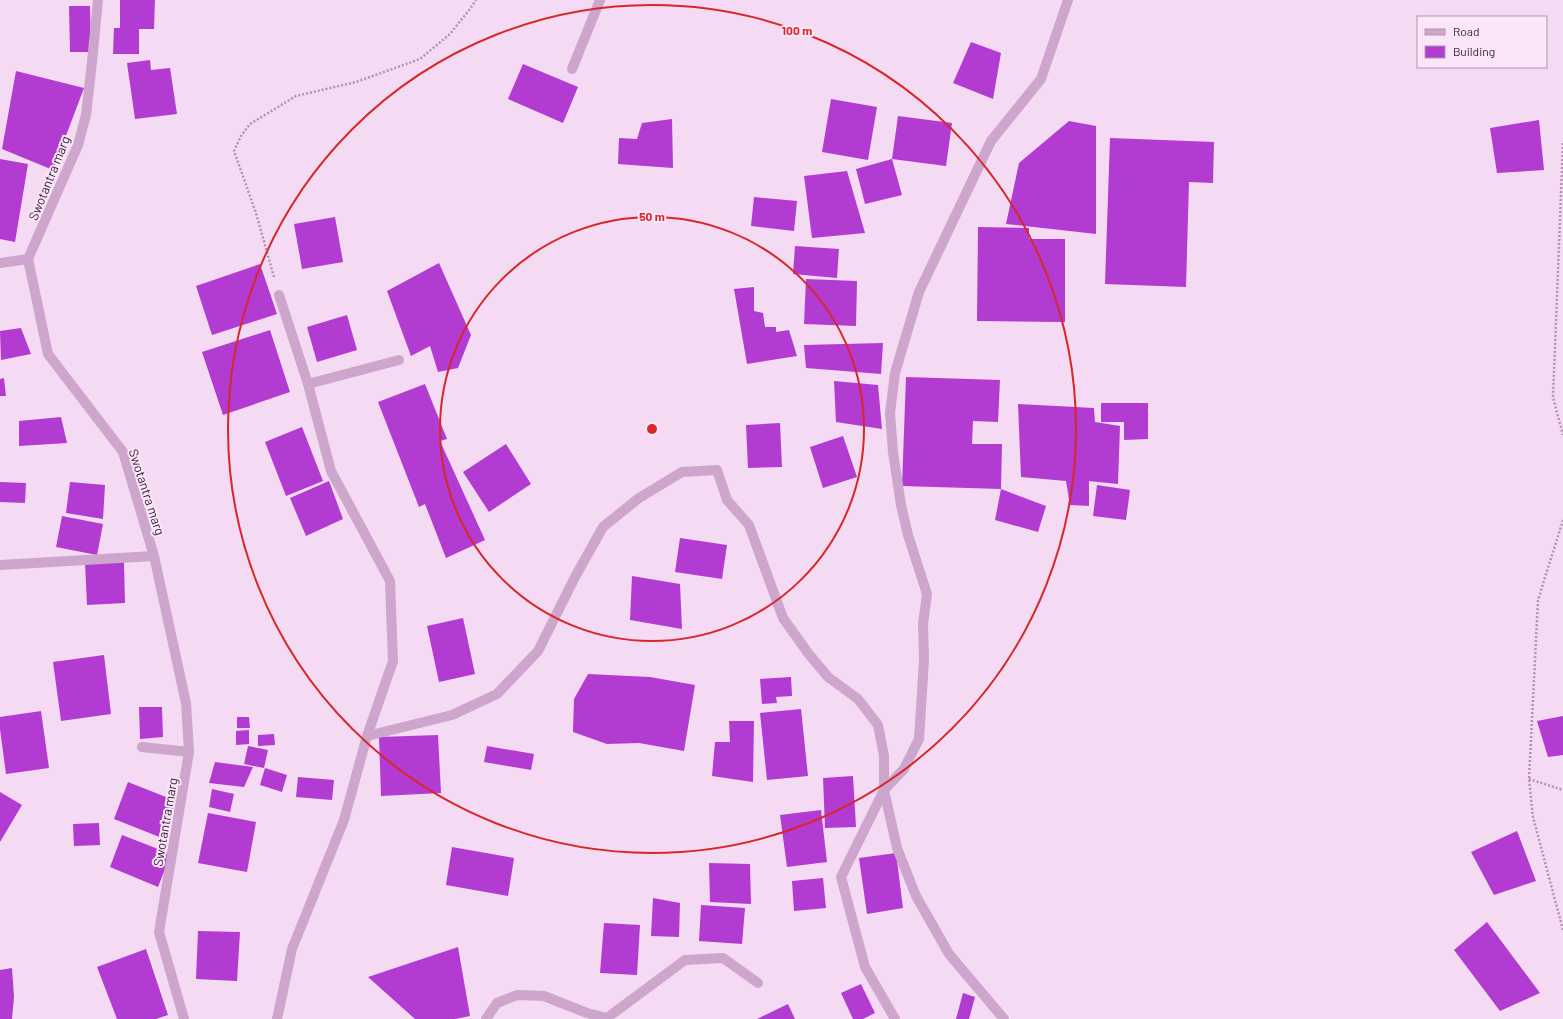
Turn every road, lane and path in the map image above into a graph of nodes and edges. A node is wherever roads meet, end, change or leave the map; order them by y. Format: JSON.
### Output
{"nodes":[{"id":1,"x":98,"y":0,"type":"edge"},
{"id":2,"x":476,"y":0,"type":"edge"},
{"id":3,"x":600,"y":0,"type":"edge"},
{"id":4,"x":1068,"y":0,"type":"edge"},
{"id":5,"x":572,"y":69,"type":"dead end"},
{"id":6,"x":1563,"y":143,"type":"edge"},
{"id":7,"x":28,"y":259,"type":"junction"},
{"id":8,"x":0,"y":264,"type":"edge"},
{"id":9,"x":279,"y":295,"type":"joint"},
{"id":10,"x":400,"y":360,"type":"dead end"},
{"id":11,"x":308,"y":384,"type":"junction"},
{"id":12,"x":1563,"y":435,"type":"edge"},
{"id":13,"x":1563,"y":520,"type":"edge"},
{"id":14,"x":154,"y":556,"type":"junction"},
{"id":15,"x":0,"y":565,"type":"edge"},
{"id":16,"x":367,"y":736,"type":"junction"},
{"id":17,"x":142,"y":747,"type":"dead end"},
{"id":18,"x":189,"y":752,"type":"junction"},
{"id":19,"x":1529,"y":779,"type":"junction"},
{"id":20,"x":884,"y":790,"type":"junction"},
{"id":21,"x":1563,"y":790,"type":"edge"},
{"id":22,"x":1563,"y":930,"type":"edge"},
{"id":23,"x":758,"y":983,"type":"dead end"},
{"id":24,"x":184,"y":1019,"type":"edge"},
{"id":25,"x":277,"y":1019,"type":"edge"},
{"id":26,"x":486,"y":1019,"type":"edge"},
{"id":27,"x":607,"y":1019,"type":"edge"},
{"id":28,"x":895,"y":1019,"type":"edge"},
{"id":29,"x":1004,"y":1019,"type":"edge"}],
"edges":[{"from":1,"to":7,"type":"street","name":"Swotantra marg"},
{"from":2,"to":9,"type":"path"},
{"from":3,"to":5,"type":"street"},
{"from":4,"to":20,"type":"street"},
{"from":6,"to":12,"type":"path"},
{"from":7,"to":8,"type":"street"},
{"from":7,"to":14,"type":"street","name":"Swotantra marg"},
{"from":9,"to":11,"type":"street"},
{"from":10,"to":11,"type":"street"},
{"from":11,"to":16,"type":"street"},
{"from":13,"to":19,"type":"path"},
{"from":14,"to":15,"type":"street"},
{"from":14,"to":18,"type":"street","name":"Swotantra marg"},
{"from":16,"to":20,"type":"street"},
{"from":16,"to":25,"type":"street"},
{"from":17,"to":18,"type":"street"},
{"from":18,"to":24,"type":"street","name":"Swotantra marg"},
{"from":19,"to":21,"type":"path"},
{"from":19,"to":22,"type":"path"},
{"from":20,"to":28,"type":"street"},
{"from":20,"to":29,"type":"street"},
{"from":23,"to":27,"type":"street"},
{"from":26,"to":27,"type":"street"}]}
